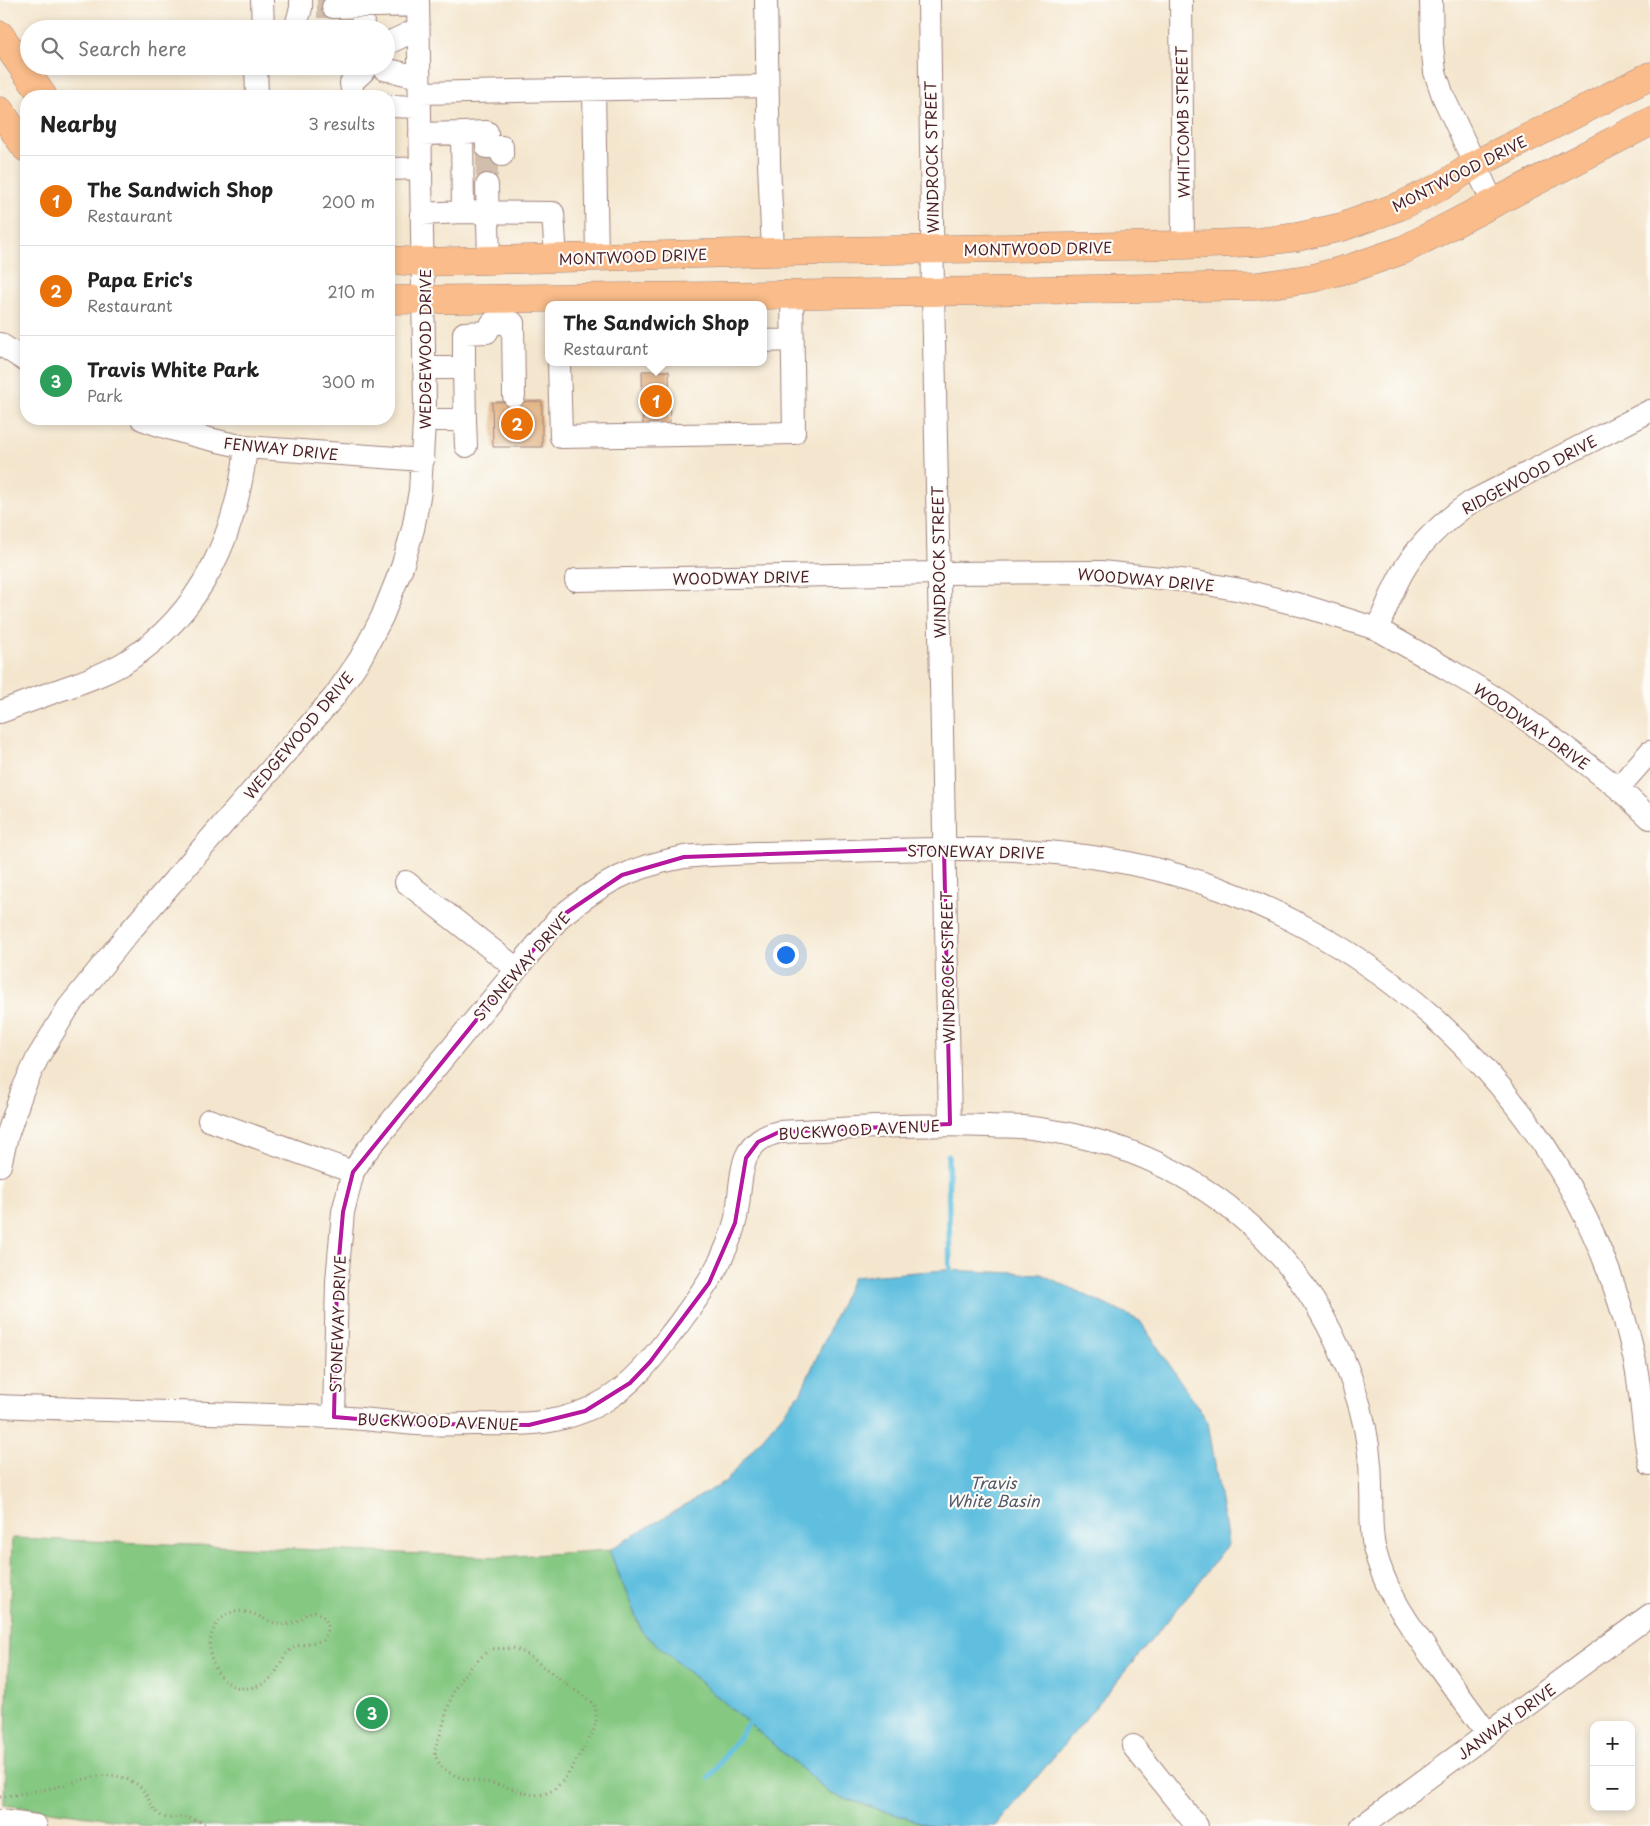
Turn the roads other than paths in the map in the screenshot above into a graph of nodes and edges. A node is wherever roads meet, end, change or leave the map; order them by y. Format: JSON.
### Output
{"nodes":[{"id":1,"x":262,"y":0,"type":"edge"},
{"id":2,"x":766,"y":0,"type":"edge"},
{"id":3,"x":929,"y":0,"type":"edge"},
{"id":4,"x":1180,"y":0,"type":"edge"},
{"id":5,"x":1431,"y":0,"type":"edge"},
{"id":6,"x":362,"y":3,"type":"edge"},
{"id":7,"x":418,"y":3,"type":"edge"},
{"id":8,"x":310,"y":10,"type":"tunnel mouth"},
{"id":9,"x":263,"y":20,"type":"edge"},
{"id":10,"x":363,"y":20,"type":"edge"},
{"id":11,"x":418,"y":29,"type":"junction"},
{"id":12,"x":0,"y":35,"type":"edge"},
{"id":13,"x":395,"y":40,"type":"edge"},
{"id":14,"x":20,"y":63,"type":"edge"},
{"id":15,"x":28,"y":75,"type":"edge"},
{"id":16,"x":256,"y":75,"type":"edge"},
{"id":17,"x":360,"y":75,"type":"edge"},
{"id":18,"x":393,"y":75,"type":"edge"},
{"id":19,"x":1650,"y":76,"type":"edge"},
{"id":20,"x":767,"y":86,"type":"junction"},
{"id":21,"x":39,"y":90,"type":"edge"},
{"id":22,"x":257,"y":90,"type":"edge"},
{"id":23,"x":353,"y":90,"type":"edge"},
{"id":24,"x":594,"y":90,"type":"junction"},
{"id":25,"x":420,"y":92,"type":"junction"},
{"id":26,"x":395,"y":103,"type":"edge"},
{"id":27,"x":0,"y":111,"type":"edge"},
{"id":28,"x":1650,"y":122,"type":"edge"},
{"id":29,"x":462,"y":133,"type":"junction"},
{"id":30,"x":420,"y":134,"type":"junction"},
{"id":31,"x":20,"y":139,"type":"edge"},
{"id":32,"x":492,"y":152,"type":"tunnel mouth"},
{"id":33,"x":1474,"y":166,"type":"junction"},
{"id":34,"x":421,"y":168,"type":"junction"},
{"id":35,"x":395,"y":169,"type":"edge"},
{"id":36,"x":495,"y":184,"type":"tunnel mouth"},
{"id":37,"x":1493,"y":203,"type":"junction"},
{"id":38,"x":463,"y":212,"type":"junction"},
{"id":39,"x":496,"y":213,"type":"junction"},
{"id":40,"x":421,"y":214,"type":"junction"},
{"id":41,"x":1184,"y":244,"type":"junction"},
{"id":42,"x":932,"y":250,"type":"junction"},
{"id":43,"x":773,"y":252,"type":"junction"},
{"id":44,"x":696,"y":254,"type":"junction"},
{"id":45,"x":597,"y":257,"type":"junction"},
{"id":46,"x":556,"y":258,"type":"junction"},
{"id":47,"x":395,"y":260,"type":"edge"},
{"id":48,"x":489,"y":260,"type":"junction"},
{"id":49,"x":423,"y":262,"type":"junction"},
{"id":50,"x":933,"y":292,"type":"junction"},
{"id":51,"x":792,"y":295,"type":"junction"},
{"id":52,"x":679,"y":299,"type":"edge"},
{"id":53,"x":395,"y":300,"type":"edge"},
{"id":54,"x":422,"y":301,"type":"junction"},
{"id":55,"x":558,"y":301,"type":"edge"},
{"id":56,"x":545,"y":304,"type":"edge"},
{"id":57,"x":514,"y":311,"type":"junction"},
{"id":58,"x":767,"y":340,"type":"edge"},
{"id":59,"x":792,"y":340,"type":"junction"},
{"id":60,"x":0,"y":344,"type":"edge"},
{"id":61,"x":20,"y":357,"type":"edge"},
{"id":62,"x":560,"y":366,"type":"edge"},
{"id":63,"x":424,"y":368,"type":"junction"},
{"id":64,"x":464,"y":368,"type":"junction"},
{"id":65,"x":514,"y":396,"type":"dead end"},
{"id":66,"x":1650,"y":411,"type":"edge"},
{"id":67,"x":425,"y":420,"type":"junction"},
{"id":68,"x":465,"y":420,"type":"junction"},
{"id":69,"x":162,"y":425,"type":"edge"},
{"id":70,"x":466,"y":446,"type":"dead end"},
{"id":71,"x":246,"y":447,"type":"junction"},
{"id":72,"x":423,"y":460,"type":"junction"},
{"id":73,"x":939,"y":573,"type":"junction"},
{"id":74,"x":576,"y":580,"type":"dead end"},
{"id":75,"x":1377,"y":629,"type":"junction"},
{"id":76,"x":0,"y":712,"type":"edge"},
{"id":77,"x":1650,"y":752,"type":"edge"},
{"id":78,"x":1618,"y":788,"type":"junction"},
{"id":79,"x":1650,"y":818,"type":"edge"},
{"id":80,"x":944,"y":848,"type":"junction"},
{"id":81,"x":406,"y":882,"type":"dead end"},
{"id":82,"x":517,"y":969,"type":"junction"},
{"id":83,"x":209,"y":1120,"type":"dead end"},
{"id":84,"x":950,"y":1124,"type":"junction"},
{"id":85,"x":4,"y":1135,"type":"edge"},
{"id":86,"x":0,"y":1165,"type":"edge"},
{"id":87,"x":353,"y":1172,"type":"junction"},
{"id":88,"x":0,"y":1406,"type":"edge"},
{"id":89,"x":334,"y":1417,"type":"junction"},
{"id":90,"x":1650,"y":1464,"type":"edge"},
{"id":91,"x":1650,"y":1615,"type":"edge"},
{"id":92,"x":1488,"y":1734,"type":"junction"},
{"id":93,"x":1133,"y":1746,"type":"dead end"},
{"id":94,"x":0,"y":1821,"type":"edge"},
{"id":95,"x":36,"y":1826,"type":"edge"},
{"id":96,"x":1197,"y":1826,"type":"edge"},
{"id":97,"x":1362,"y":1826,"type":"edge"}],
"edges":[{"from":1,"to":9,"type":"street"},
{"from":2,"to":20,"type":"street"},
{"from":3,"to":42,"type":"street","name":"WINDROCK STREET"},
{"from":4,"to":41,"type":"street","name":"WHITCOMB STREET"},
{"from":5,"to":33,"type":"street"},
{"from":6,"to":7,"type":"street"},
{"from":6,"to":8,"type":"street"},
{"from":6,"to":10,"type":"street"},
{"from":7,"to":11,"type":"street","name":"WEDGEWOOD DRIVE"},
{"from":11,"to":13,"type":"street"},
{"from":11,"to":25,"type":"street","name":"WEDGEWOOD DRIVE"},
{"from":12,"to":14,"type":"main road"},
{"from":15,"to":21,"type":"main road"},
{"from":16,"to":22,"type":"street"},
{"from":17,"to":23,"type":"street"},
{"from":18,"to":25,"type":"street"},
{"from":19,"to":33,"type":"main road","name":"MONTWOOD DRIVE"},
{"from":20,"to":24,"type":"street"},
{"from":20,"to":43,"type":"street"},
{"from":24,"to":25,"type":"street"},
{"from":24,"to":45,"type":"street"},
{"from":25,"to":26,"type":"street"},
{"from":25,"to":30,"type":"street","name":"WEDGEWOOD DRIVE"},
{"from":27,"to":31,"type":"main road"},
{"from":28,"to":37,"type":"main road"},
{"from":29,"to":30,"type":"street"},
{"from":29,"to":32,"type":"street"},
{"from":29,"to":38,"type":"street"},
{"from":30,"to":34,"type":"street","name":"WEDGEWOOD DRIVE"},
{"from":33,"to":37,"type":"street"},
{"from":33,"to":41,"type":"main road","name":"MONTWOOD DRIVE"},
{"from":34,"to":35,"type":"street"},
{"from":34,"to":40,"type":"street","name":"WEDGEWOOD DRIVE"},
{"from":36,"to":39,"type":"street"},
{"from":37,"to":50,"type":"main road"},
{"from":38,"to":39,"type":"street"},
{"from":38,"to":40,"type":"street"},
{"from":39,"to":46,"type":"street"},
{"from":39,"to":48,"type":"street"},
{"from":40,"to":49,"type":"street","name":"WEDGEWOOD DRIVE"},
{"from":41,"to":42,"type":"main road","name":"MONTWOOD DRIVE"},
{"from":42,"to":43,"type":"main road","name":"MONTWOOD DRIVE"},
{"from":42,"to":50,"type":"street","name":"WINDROCK STREET"},
{"from":43,"to":44,"type":"main road","name":"MONTWOOD DRIVE"},
{"from":44,"to":45,"type":"main road","name":"MONTWOOD DRIVE"},
{"from":44,"to":52,"type":"main road"},
{"from":45,"to":46,"type":"main road","name":"MONTWOOD DRIVE"},
{"from":46,"to":48,"type":"main road","name":"MONTWOOD DRIVE"},
{"from":47,"to":49,"type":"main road","name":"MONTWOOD DRIVE"},
{"from":48,"to":49,"type":"main road","name":"MONTWOOD DRIVE"},
{"from":49,"to":54,"type":"street","name":"WEDGEWOOD DRIVE"},
{"from":50,"to":51,"type":"main road"},
{"from":50,"to":73,"type":"street","name":"WINDROCK STREET"},
{"from":51,"to":52,"type":"main road"},
{"from":51,"to":59,"type":"street"},
{"from":52,"to":55,"type":"main road"},
{"from":53,"to":54,"type":"main road"},
{"from":54,"to":57,"type":"main road"},
{"from":54,"to":63,"type":"street","name":"WEDGEWOOD DRIVE"},
{"from":56,"to":57,"type":"main road"},
{"from":57,"to":64,"type":"street"},
{"from":57,"to":65,"type":"street"},
{"from":58,"to":59,"type":"street"},
{"from":59,"to":62,"type":"street"},
{"from":60,"to":61,"type":"street"},
{"from":63,"to":64,"type":"street"},
{"from":63,"to":67,"type":"street","name":"WEDGEWOOD DRIVE"},
{"from":64,"to":68,"type":"street"},
{"from":66,"to":75,"type":"street","name":"RIDGEWOOD DRIVE"},
{"from":67,"to":68,"type":"street"},
{"from":67,"to":72,"type":"street","name":"WEDGEWOOD DRIVE"},
{"from":68,"to":70,"type":"street"},
{"from":69,"to":71,"type":"street","name":"FENWAY DRIVE"},
{"from":71,"to":72,"type":"street","name":"FENWAY DRIVE"},
{"from":71,"to":76,"type":"street"},
{"from":72,"to":85,"type":"street","name":"WEDGEWOOD DRIVE"},
{"from":73,"to":74,"type":"street","name":"WOODWAY DRIVE"},
{"from":73,"to":75,"type":"street","name":"WOODWAY DRIVE"},
{"from":73,"to":80,"type":"street","name":"WINDROCK STREET"},
{"from":75,"to":78,"type":"street","name":"WOODWAY DRIVE"},
{"from":77,"to":78,"type":"street"},
{"from":78,"to":79,"type":"street","name":"WOODWAY DRIVE"},
{"from":80,"to":82,"type":"street","name":"STONEWAY DRIVE"},
{"from":80,"to":84,"type":"street","name":"WINDROCK STREET"},
{"from":80,"to":90,"type":"street","name":"STONEWAY DRIVE"},
{"from":81,"to":82,"type":"street"},
{"from":82,"to":87,"type":"street","name":"STONEWAY DRIVE"},
{"from":83,"to":87,"type":"street"},
{"from":84,"to":89,"type":"street","name":"BUCKWOOD AVENUE"},
{"from":84,"to":92,"type":"street","name":"BUCKWOOD AVENUE"},
{"from":85,"to":86,"type":"street","name":"WEDGEWOOD DRIVE"},
{"from":87,"to":89,"type":"street","name":"STONEWAY DRIVE"},
{"from":88,"to":89,"type":"street","name":"BUCKWOOD AVENUE"},
{"from":91,"to":92,"type":"street","name":"JANWAY DRIVE"},
{"from":92,"to":97,"type":"street","name":"JANWAY DRIVE"},
{"from":93,"to":96,"type":"street"},
{"from":94,"to":95,"type":"street"}]}
